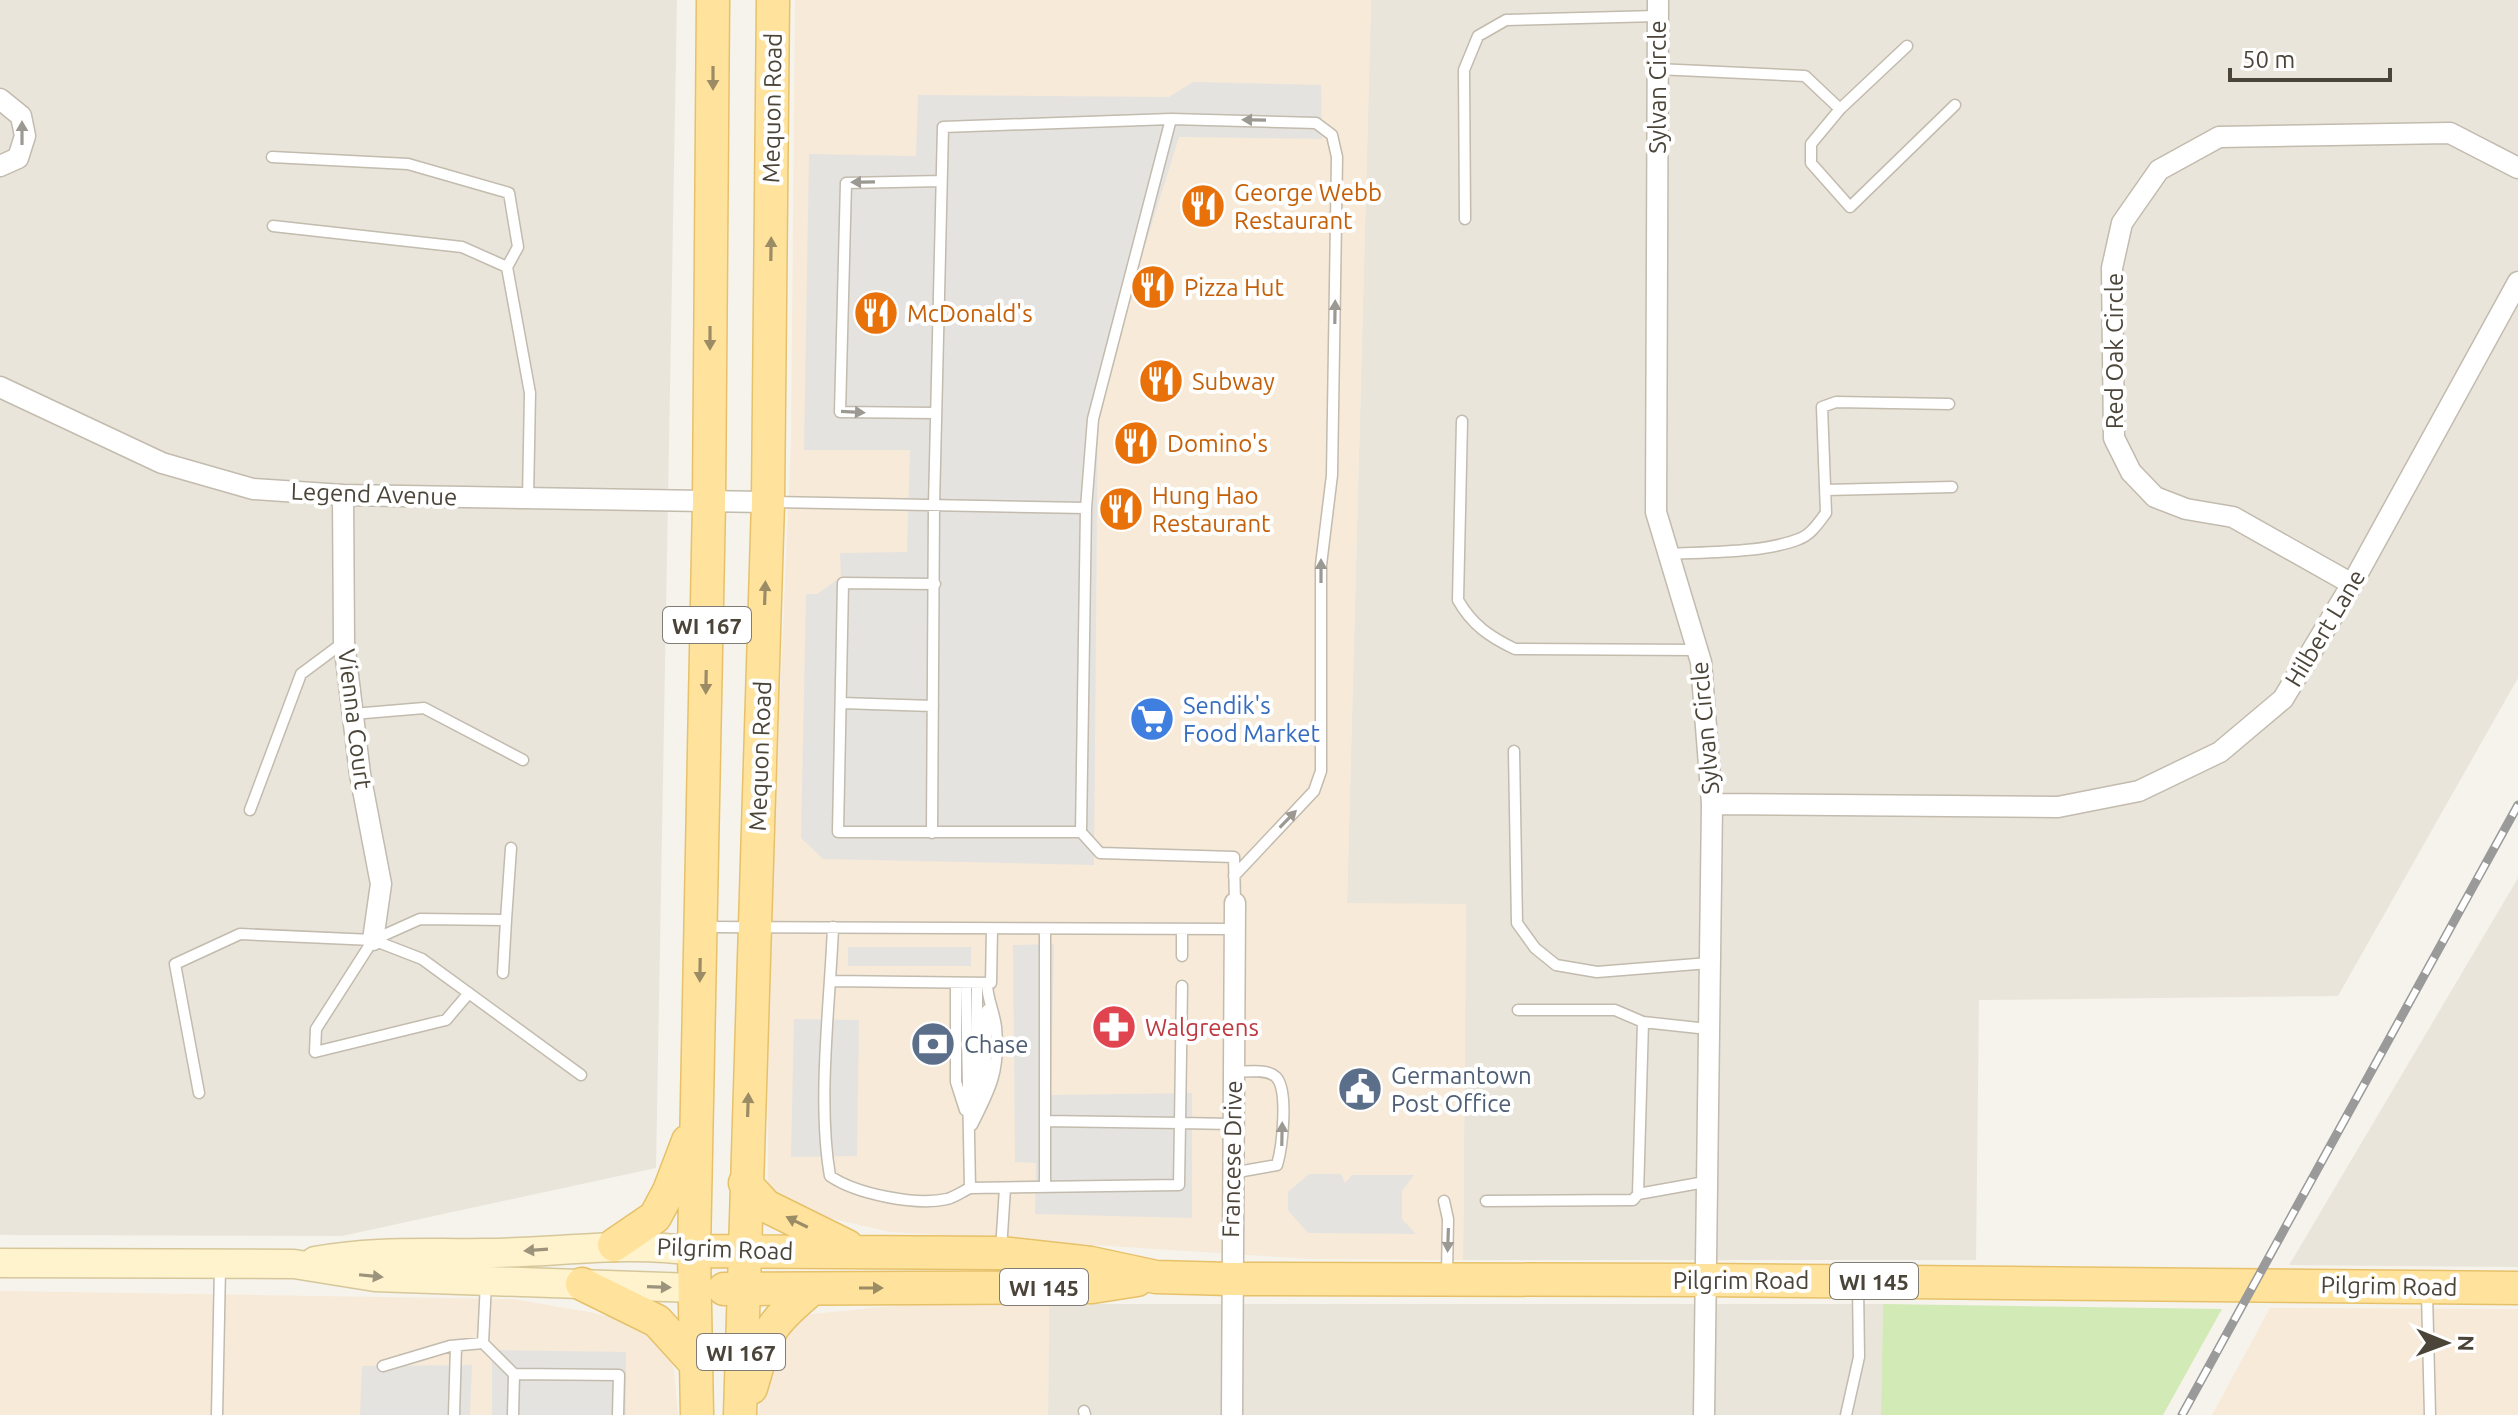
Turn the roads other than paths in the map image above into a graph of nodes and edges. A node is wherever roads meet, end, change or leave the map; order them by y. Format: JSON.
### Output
{"nodes":[{"id":1,"x":713,"y":0,"type":"edge"},
{"id":2,"x":773,"y":0,"type":"edge"},
{"id":3,"x":1657,"y":8,"type":"edge"},
{"id":4,"x":1907,"y":46,"type":"dead end"},
{"id":5,"x":1657,"y":69,"type":"junction"},
{"id":6,"x":0,"y":99,"type":"edge"},
{"id":7,"x":1955,"y":105,"type":"dead end"},
{"id":8,"x":1840,"y":109,"type":"junction"},
{"id":9,"x":1171,"y":119,"type":"junction"},
{"id":10,"x":272,"y":157,"type":"dead end"},
{"id":11,"x":0,"y":166,"type":"edge"},
{"id":12,"x":2518,"y":168,"type":"edge"},
{"id":13,"x":941,"y":181,"type":"junction"},
{"id":14,"x":1465,"y":219,"type":"dead end"},
{"id":15,"x":273,"y":226,"type":"dead end"},
{"id":16,"x":507,"y":267,"type":"junction"},
{"id":17,"x":2518,"y":282,"type":"edge"},
{"id":18,"x":0,"y":387,"type":"edge"},
{"id":19,"x":1949,"y":404,"type":"dead end"},
{"id":20,"x":936,"y":413,"type":"junction"},
{"id":21,"x":1462,"y":421,"type":"dead end"},
{"id":22,"x":1952,"y":487,"type":"dead end"},
{"id":23,"x":1825,"y":490,"type":"junction"},
{"id":24,"x":343,"y":495,"type":"junction"},
{"id":25,"x":528,"y":498,"type":"junction"},
{"id":26,"x":709,"y":502,"type":"junction"},
{"id":27,"x":768,"y":502,"type":"junction"},
{"id":28,"x":934,"y":505,"type":"junction"},
{"id":29,"x":1086,"y":508,"type":"junction"},
{"id":30,"x":1669,"y":554,"type":"junction"},
{"id":31,"x":935,"y":584,"type":"junction"},
{"id":32,"x":2352,"y":584,"type":"junction"},
{"id":33,"x":344,"y":642,"type":"junction"},
{"id":34,"x":1698,"y":650,"type":"junction"},
{"id":35,"x":841,"y":703,"type":"junction"},
{"id":36,"x":933,"y":706,"type":"junction"},
{"id":37,"x":353,"y":714,"type":"junction"},
{"id":38,"x":1514,"y":751,"type":"dead end"},
{"id":39,"x":523,"y":760,"type":"dead end"},
{"id":40,"x":1712,"y":804,"type":"junction"},
{"id":41,"x":250,"y":810,"type":"dead end"},
{"id":42,"x":1081,"y":832,"type":"junction"},
{"id":43,"x":932,"y":833,"type":"junction"},
{"id":44,"x":511,"y":848,"type":"dead end"},
{"id":45,"x":1234,"y":876,"type":"junction"},
{"id":46,"x":1235,"y":903,"type":"joint"},
{"id":47,"x":506,"y":920,"type":"junction"},
{"id":48,"x":701,"y":927,"type":"junction"},
{"id":49,"x":754,"y":927,"type":"junction"},
{"id":50,"x":833,"y":927,"type":"junction"},
{"id":51,"x":992,"y":929,"type":"junction"},
{"id":52,"x":1234,"y":929,"type":"junction"},
{"id":53,"x":1182,"y":930,"type":"junction"},
{"id":54,"x":1045,"y":931,"type":"junction"},
{"id":55,"x":373,"y":940,"type":"junction"},
{"id":56,"x":1182,"y":956,"type":"dead end"},
{"id":57,"x":1709,"y":963,"type":"junction"},
{"id":58,"x":503,"y":973,"type":"dead end"},
{"id":59,"x":831,"y":981,"type":"junction"},
{"id":60,"x":972,"y":983,"type":"junction"},
{"id":61,"x":1182,"y":986,"type":"dead end"},
{"id":62,"x":469,"y":993,"type":"junction"},
{"id":63,"x":1518,"y":1010,"type":"dead end"},
{"id":64,"x":1643,"y":1022,"type":"junction"},
{"id":65,"x":1708,"y":1029,"type":"junction"},
{"id":66,"x":1233,"y":1072,"type":"junction"},
{"id":67,"x":581,"y":1075,"type":"dead end"},
{"id":68,"x":199,"y":1093,"type":"dead end"},
{"id":69,"x":697,"y":1115,"type":"junction"},
{"id":70,"x":977,"y":1115,"type":"junction"},
{"id":71,"x":1045,"y":1121,"type":"junction"},
{"id":72,"x":1180,"y":1123,"type":"junction"},
{"id":73,"x":1232,"y":1124,"type":"junction"},
{"id":74,"x":971,"y":1127,"type":"junction"},
{"id":75,"x":1232,"y":1173,"type":"junction"},
{"id":76,"x":1705,"y":1182,"type":"junction"},
{"id":77,"x":745,"y":1183,"type":"junction"},
{"id":78,"x":1045,"y":1187,"type":"junction"},
{"id":79,"x":970,"y":1188,"type":"junction"},
{"id":80,"x":1005,"y":1188,"type":"junction"},
{"id":81,"x":1638,"y":1194,"type":"junction"},
{"id":82,"x":1444,"y":1201,"type":"dead end"},
{"id":83,"x":1486,"y":1201,"type":"dead end"},
{"id":84,"x":614,"y":1245,"type":"junction"},
{"id":85,"x":743,"y":1250,"type":"junction"},
{"id":86,"x":694,"y":1251,"type":"junction"},
{"id":87,"x":857,"y":1251,"type":"junction"},
{"id":88,"x":931,"y":1252,"type":"junction"},
{"id":89,"x":1001,"y":1253,"type":"junction"},
{"id":90,"x":0,"y":1263,"type":"edge"},
{"id":91,"x":220,"y":1265,"type":"junction"},
{"id":92,"x":487,"y":1267,"type":"junction"},
{"id":93,"x":1156,"y":1277,"type":"junction"},
{"id":94,"x":1230,"y":1279,"type":"junction"},
{"id":95,"x":1447,"y":1280,"type":"junction"},
{"id":96,"x":1703,"y":1280,"type":"junction"},
{"id":97,"x":1858,"y":1281,"type":"junction"},
{"id":98,"x":582,"y":1284,"type":"junction"},
{"id":99,"x":2427,"y":1287,"type":"junction"},
{"id":100,"x":694,"y":1288,"type":"junction"},
{"id":101,"x":931,"y":1288,"type":"junction"},
{"id":102,"x":2518,"y":1288,"type":"edge"},
{"id":103,"x":742,"y":1289,"type":"junction"},
{"id":104,"x":812,"y":1289,"type":"junction"},
{"id":105,"x":483,"y":1343,"type":"junction"},
{"id":106,"x":456,"y":1346,"type":"junction"},
{"id":107,"x":696,"y":1364,"type":"junction"},
{"id":108,"x":383,"y":1366,"type":"dead end"},
{"id":109,"x":514,"y":1374,"type":"junction"},
{"id":110,"x":217,"y":1415,"type":"edge"},
{"id":111,"x":454,"y":1415,"type":"edge"},
{"id":112,"x":513,"y":1415,"type":"edge"},
{"id":113,"x":618,"y":1415,"type":"edge"},
{"id":114,"x":697,"y":1415,"type":"edge"},
{"id":115,"x":742,"y":1415,"type":"edge"},
{"id":116,"x":1232,"y":1415,"type":"edge"},
{"id":117,"x":1704,"y":1415,"type":"edge"},
{"id":118,"x":1846,"y":1415,"type":"edge"},
{"id":119,"x":2430,"y":1415,"type":"edge"}],
"edges":[{"from":1,"to":26,"type":"main road","number":"WI 167","one_way":true},
{"from":27,"to":2,"type":"main road","name":"Mequon Road","number":"WI 167","one_way":true},
{"from":3,"to":5,"type":"street","name":"Sylvan Circle"},
{"from":3,"to":14,"type":"lane"},
{"from":4,"to":8,"type":"lane"},
{"from":5,"to":8,"type":"lane"},
{"from":5,"to":30,"type":"street","name":"Sylvan Circle"},
{"from":11,"to":6,"type":"street","one_way":true},
{"from":7,"to":8,"type":"lane"},
{"from":9,"to":13,"type":"lane"},
{"from":9,"to":29,"type":"lane"},
{"from":45,"to":9,"type":"lane","one_way":true},
{"from":10,"to":16,"type":"lane"},
{"from":12,"to":32,"type":"street","name":"Red Oak Circle"},
{"from":13,"to":20,"type":"lane"},
{"from":13,"to":20,"type":"lane","one_way":true},
{"from":15,"to":16,"type":"lane"},
{"from":16,"to":25,"type":"lane"},
{"from":17,"to":32,"type":"street","name":"Hilbert Lane"},
{"from":18,"to":24,"type":"street","name":"Legend Avenue"},
{"from":19,"to":23,"type":"lane"},
{"from":20,"to":28,"type":"lane"},
{"from":21,"to":34,"type":"lane"},
{"from":22,"to":23,"type":"lane"},
{"from":23,"to":30,"type":"lane"},
{"from":24,"to":25,"type":"street","name":"Legend Avenue"},
{"from":24,"to":33,"type":"street","name":"Vienna Court"},
{"from":25,"to":26,"type":"street","name":"Legend Avenue"},
{"from":26,"to":27,"type":"street","name":"Legend Avenue"},
{"from":26,"to":48,"type":"main road","number":"WI 167","one_way":true},
{"from":27,"to":28,"type":"lane"},
{"from":49,"to":27,"type":"main road","name":"Mequon Road","number":"WI 167","one_way":true},
{"from":28,"to":29,"type":"lane"},
{"from":28,"to":31,"type":"lane"},
{"from":29,"to":42,"type":"lane"},
{"from":30,"to":34,"type":"street","name":"Sylvan Circle"},
{"from":31,"to":35,"type":"lane"},
{"from":31,"to":36,"type":"lane"},
{"from":32,"to":40,"type":"street","name":"Hilbert Lane"},
{"from":33,"to":37,"type":"street","name":"Vienna Court"},
{"from":33,"to":41,"type":"lane"},
{"from":34,"to":40,"type":"street","name":"Sylvan Circle"},
{"from":35,"to":36,"type":"lane"},
{"from":35,"to":43,"type":"lane"},
{"from":36,"to":43,"type":"lane"},
{"from":37,"to":39,"type":"lane"},
{"from":37,"to":55,"type":"street","name":"Vienna Court"},
{"from":38,"to":57,"type":"lane"},
{"from":40,"to":57,"type":"street","name":"Sylvan Circle"},
{"from":42,"to":43,"type":"lane"},
{"from":42,"to":45,"type":"lane"},
{"from":44,"to":47,"type":"lane"},
{"from":45,"to":46,"type":"lane"},
{"from":46,"to":52,"type":"street","name":"Francese Drive"},
{"from":47,"to":55,"type":"lane"},
{"from":47,"to":58,"type":"lane"},
{"from":48,"to":49,"type":"lane"},
{"from":48,"to":69,"type":"main road","number":"WI 167","one_way":true},
{"from":49,"to":50,"type":"lane"},
{"from":77,"to":49,"type":"main road","name":"Mequon Road","number":"WI 167","one_way":true},
{"from":50,"to":51,"type":"lane"},
{"from":50,"to":59,"type":"lane"},
{"from":51,"to":54,"type":"lane"},
{"from":51,"to":60,"type":"lane"},
{"from":52,"to":53,"type":"lane"},
{"from":52,"to":66,"type":"street","name":"Francese Drive"},
{"from":53,"to":54,"type":"lane"},
{"from":53,"to":56,"type":"lane"},
{"from":54,"to":71,"type":"lane"},
{"from":55,"to":62,"type":"lane"},
{"from":55,"to":62,"type":"lane"},
{"from":55,"to":68,"type":"lane"},
{"from":57,"to":65,"type":"street","name":"Sylvan Circle"},
{"from":59,"to":60,"type":"lane"},
{"from":59,"to":79,"type":"lane"},
{"from":60,"to":70,"type":"lane"},
{"from":60,"to":70,"type":"lane"},
{"from":60,"to":74,"type":"lane"},
{"from":61,"to":72,"type":"lane"},
{"from":62,"to":67,"type":"lane"},
{"from":63,"to":64,"type":"lane"},
{"from":64,"to":65,"type":"lane"},
{"from":64,"to":81,"type":"lane"},
{"from":65,"to":76,"type":"street","name":"Sylvan Circle"},
{"from":66,"to":73,"type":"street","name":"Francese Drive"},
{"from":75,"to":66,"type":"lane","one_way":true},
{"from":69,"to":84,"type":"main road"},
{"from":69,"to":86,"type":"main road","number":"WI 167"},
{"from":70,"to":74,"type":"lane"},
{"from":71,"to":72,"type":"lane"},
{"from":71,"to":78,"type":"lane"},
{"from":72,"to":73,"type":"lane"},
{"from":72,"to":78,"type":"lane"},
{"from":73,"to":75,"type":"street","name":"Francese Drive"},
{"from":74,"to":79,"type":"lane"},
{"from":75,"to":94,"type":"street","name":"Francese Drive"},
{"from":76,"to":81,"type":"lane"},
{"from":76,"to":96,"type":"street","name":"Sylvan Circle"},
{"from":77,"to":85,"type":"main road","name":"Mequon Road","number":"WI 167"},
{"from":87,"to":77,"type":"main road","one_way":true},
{"from":78,"to":80,"type":"lane"},
{"from":79,"to":80,"type":"lane"},
{"from":80,"to":89,"type":"lane"},
{"from":81,"to":83,"type":"lane"},
{"from":82,"to":95,"type":"lane","one_way":true},
{"from":84,"to":86,"type":"street","name":"Pilgrim Road"},
{"from":84,"to":92,"type":"street","name":"Pilgrim Road","one_way":true},
{"from":85,"to":86,"type":"main road","name":"Pilgrim Road","number":"WI 145"},
{"from":85,"to":87,"type":"main road","name":"Pilgrim Road","number":"WI 145"},
{"from":85,"to":103,"type":"main road","name":"Mequon Road","number":"WI 167"},
{"from":86,"to":100,"type":"main road"},
{"from":87,"to":88,"type":"main road","name":"Pilgrim Road","number":"WI 145"},
{"from":88,"to":89,"type":"main road","name":"Pilgrim Road","number":"WI 145"},
{"from":88,"to":101,"type":"main road"},
{"from":89,"to":93,"type":"main road","name":"Pilgrim Road","number":"WI 145"},
{"from":90,"to":91,"type":"street","name":"Pilgrim Road"},
{"from":91,"to":92,"type":"street","name":"Pilgrim Road"},
{"from":91,"to":110,"type":"lane"},
{"from":92,"to":98,"type":"street","name":"Pilgrim Road"},
{"from":92,"to":105,"type":"lane"},
{"from":93,"to":94,"type":"main road","name":"Pilgrim Road","number":"WI 145"},
{"from":93,"to":101,"type":"main road","name":"Pilgrim Road","number":"WI 145"},
{"from":94,"to":95,"type":"main road","name":"Pilgrim Road","number":"WI 145"},
{"from":94,"to":116,"type":"street","name":"Francese Drive"},
{"from":95,"to":96,"type":"main road","name":"Pilgrim Road","number":"WI 145"},
{"from":96,"to":97,"type":"main road","name":"Pilgrim Road","number":"WI 145"},
{"from":96,"to":117,"type":"street","name":"Sylvan Circle"},
{"from":97,"to":99,"type":"main road","name":"Pilgrim Road","number":"WI 145"},
{"from":97,"to":118,"type":"lane"},
{"from":98,"to":100,"type":"street","name":"Pilgrim Road","one_way":true},
{"from":98,"to":107,"type":"main road"},
{"from":99,"to":102,"type":"main road","name":"Pilgrim Road","number":"WI 145"},
{"from":99,"to":119,"type":"lane"},
{"from":100,"to":103,"type":"main road","name":"Pilgrim Road"},
{"from":100,"to":107,"type":"main road"},
{"from":104,"to":101,"type":"main road","name":"Pilgrim Road","number":"WI 145","one_way":true},
{"from":103,"to":104,"type":"main road","name":"Pilgrim Road"},
{"from":103,"to":115,"type":"main road","name":"Mequon Road","number":"WI 167"},
{"from":104,"to":115,"type":"main road"},
{"from":105,"to":106,"type":"lane"},
{"from":105,"to":109,"type":"lane"},
{"from":106,"to":108,"type":"lane"},
{"from":106,"to":111,"type":"lane"},
{"from":107,"to":114,"type":"main road"},
{"from":109,"to":112,"type":"lane"},
{"from":109,"to":113,"type":"lane"}]}
